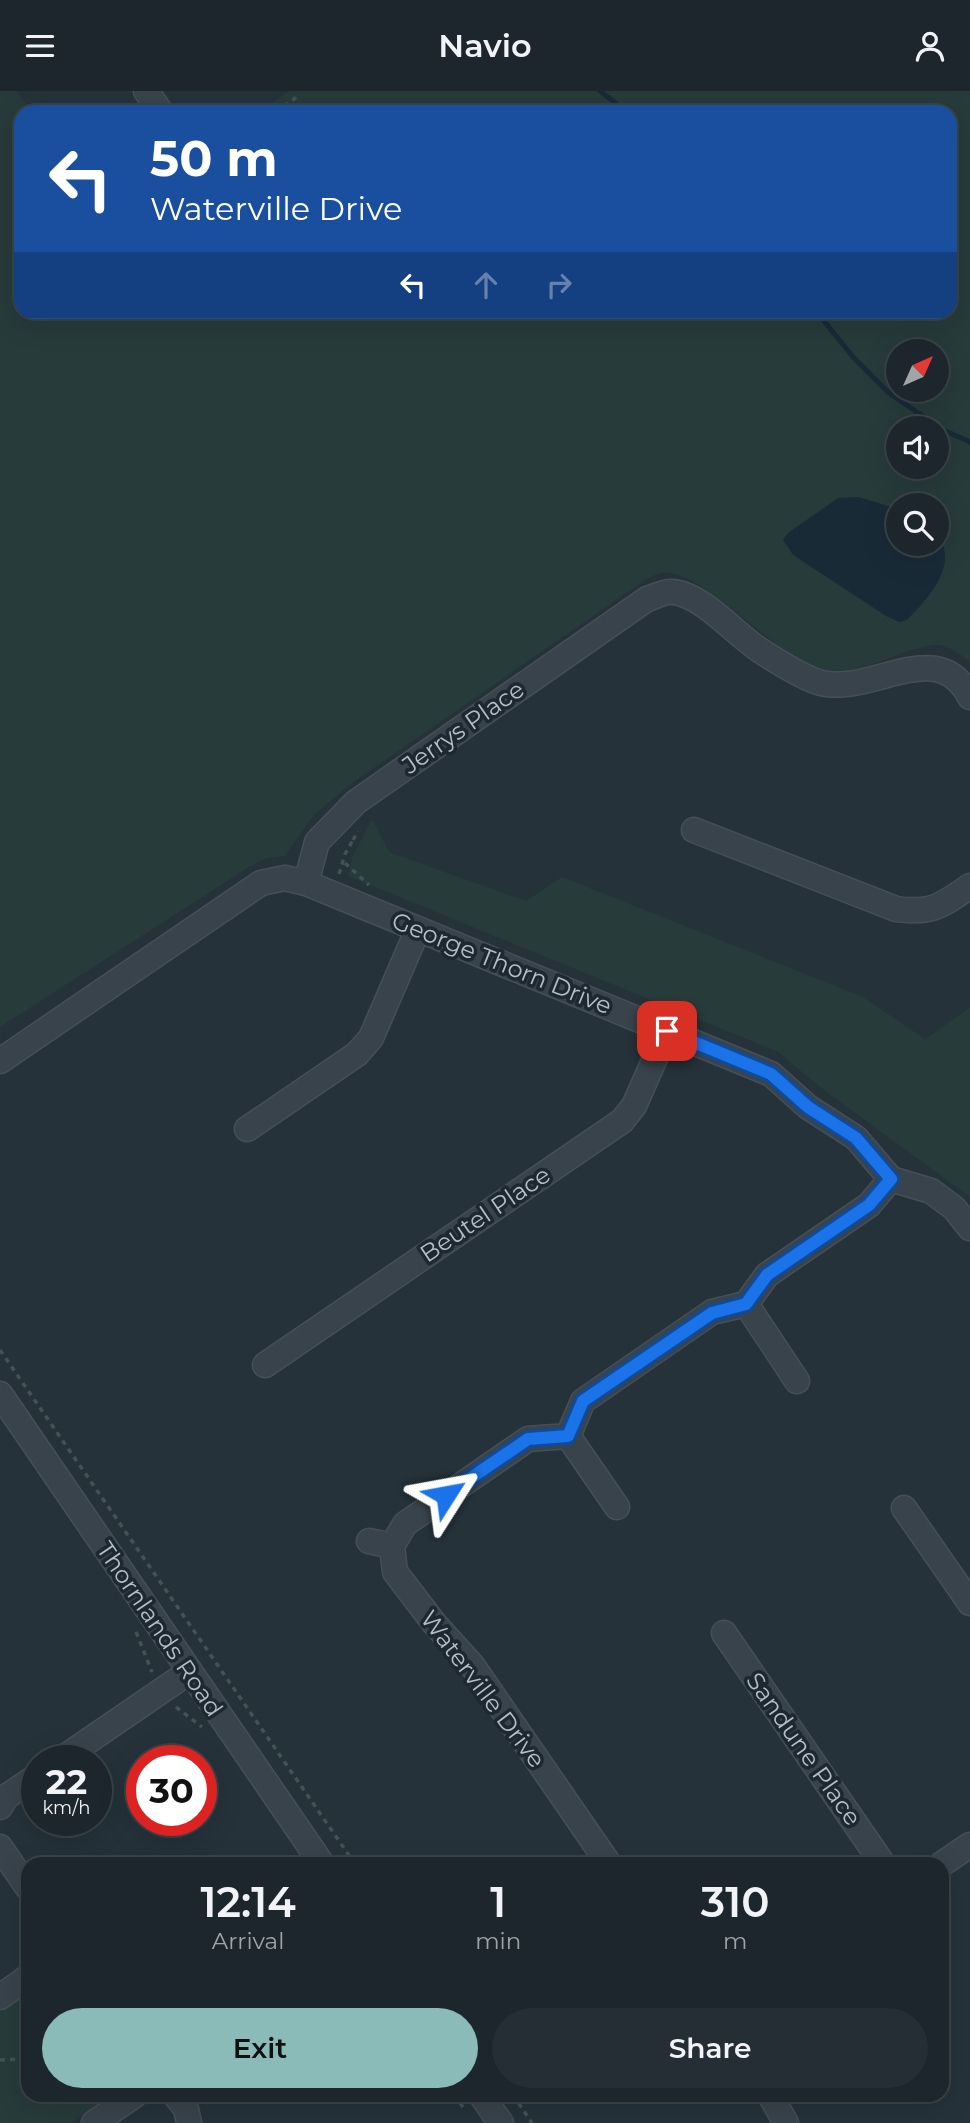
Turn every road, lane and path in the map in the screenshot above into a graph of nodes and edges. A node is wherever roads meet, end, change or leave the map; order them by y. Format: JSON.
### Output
{"nodes":[{"id":1,"x":298,"y":96,"type":"dead end"},
{"id":2,"x":286,"y":105,"type":"edge"},
{"id":3,"x":970,"y":697,"type":"edge"},
{"id":4,"x":359,"y":829,"type":"dead end"},
{"id":5,"x":694,"y":830,"type":"dead end"},
{"id":6,"x":353,"y":840,"type":"dead end"},
{"id":7,"x":306,"y":883,"type":"junction"},
{"id":8,"x":970,"y":886,"type":"edge"},
{"id":9,"x":418,"y":929,"type":"junction"},
{"id":10,"x":667,"y":1031,"type":"junction"},
{"id":11,"x":0,"y":1061,"type":"edge"},
{"id":12,"x":247,"y":1129,"type":"dead end"},
{"id":13,"x":891,"y":1179,"type":"junction"},
{"id":14,"x":970,"y":1228,"type":"edge"},
{"id":15,"x":746,"y":1304,"type":"junction"},
{"id":16,"x":0,"y":1350,"type":"edge"},
{"id":17,"x":265,"y":1365,"type":"dead end"},
{"id":18,"x":797,"y":1381,"type":"dead end"},
{"id":19,"x":0,"y":1394,"type":"edge"},
{"id":20,"x":568,"y":1436,"type":"junction"},
{"id":21,"x":617,"y":1507,"type":"dead end"},
{"id":22,"x":904,"y":1508,"type":"dead end"},
{"id":23,"x":970,"y":1603,"type":"edge"},
{"id":24,"x":129,"y":1622,"type":"dead end"},
{"id":25,"x":724,"y":1633,"type":"dead end"},
{"id":26,"x":152,"y":1672,"type":"dead end"},
{"id":27,"x":189,"y":1672,"type":"junction"},
{"id":28,"x":82,"y":1745,"type":"edge"},
{"id":29,"x":21,"y":1787,"type":"edge"},
{"id":30,"x":0,"y":1807,"type":"edge"},
{"id":31,"x":970,"y":1845,"type":"edge"},
{"id":32,"x":0,"y":1847,"type":"edge"},
{"id":33,"x":317,"y":1857,"type":"edge"},
{"id":34,"x":350,"y":1857,"type":"edge"},
{"id":35,"x":604,"y":1857,"type":"edge"},
{"id":36,"x":878,"y":1857,"type":"edge"},
{"id":37,"x":949,"y":1859,"type":"edge"},
{"id":38,"x":21,"y":1878,"type":"edge"},
{"id":39,"x":21,"y":1982,"type":"edge"},
{"id":40,"x":0,"y":1997,"type":"edge"},
{"id":41,"x":21,"y":2057,"type":"edge"},
{"id":42,"x":0,"y":2060,"type":"edge"},
{"id":43,"x":125,"y":2102,"type":"edge"},
{"id":44,"x":180,"y":2102,"type":"edge"},
{"id":45,"x":486,"y":2102,"type":"edge"},
{"id":46,"x":518,"y":2102,"type":"edge"},
{"id":47,"x":774,"y":2102,"type":"edge"},
{"id":48,"x":94,"y":2123,"type":"edge"},
{"id":49,"x":189,"y":2123,"type":"edge"},
{"id":50,"x":501,"y":2123,"type":"edge"},
{"id":51,"x":532,"y":2123,"type":"edge"},
{"id":52,"x":786,"y":2123,"type":"edge"}],
"edges":[{"from":1,"to":2,"type":"path"},
{"from":3,"to":7,"type":"street","name":"Jerrys Place"},
{"from":4,"to":6,"type":"path"},
{"from":5,"to":8,"type":"street"},
{"from":7,"to":9,"type":"street","name":"George Thorn Drive"},
{"from":7,"to":11,"type":"street"},
{"from":9,"to":10,"type":"street","name":"George Thorn Drive"},
{"from":9,"to":12,"type":"street"},
{"from":10,"to":13,"type":"street","name":"George Thorn Drive"},
{"from":10,"to":17,"type":"street","name":"Beutel Place"},
{"from":13,"to":14,"type":"street"},
{"from":13,"to":15,"type":"street"},
{"from":15,"to":18,"type":"street"},
{"from":15,"to":20,"type":"street"},
{"from":16,"to":34,"type":"path"},
{"from":19,"to":27,"type":"street","name":"Thornlands Road"},
{"from":20,"to":21,"type":"street"},
{"from":20,"to":35,"type":"street","name":"Waterville Drive"},
{"from":22,"to":23,"type":"street"},
{"from":24,"to":26,"type":"path"},
{"from":25,"to":36,"type":"street","name":"Sandune Place"},
{"from":27,"to":28,"type":"street"},
{"from":27,"to":33,"type":"street","name":"Thornlands Road"},
{"from":29,"to":30,"type":"street"},
{"from":31,"to":37,"type":"street"},
{"from":32,"to":38,"type":"street"},
{"from":39,"to":40,"type":"street"},
{"from":41,"to":42,"type":"path"},
{"from":43,"to":48,"type":"street"},
{"from":44,"to":49,"type":"street"},
{"from":45,"to":50,"type":"street"},
{"from":46,"to":51,"type":"path"},
{"from":47,"to":52,"type":"street"}]}
